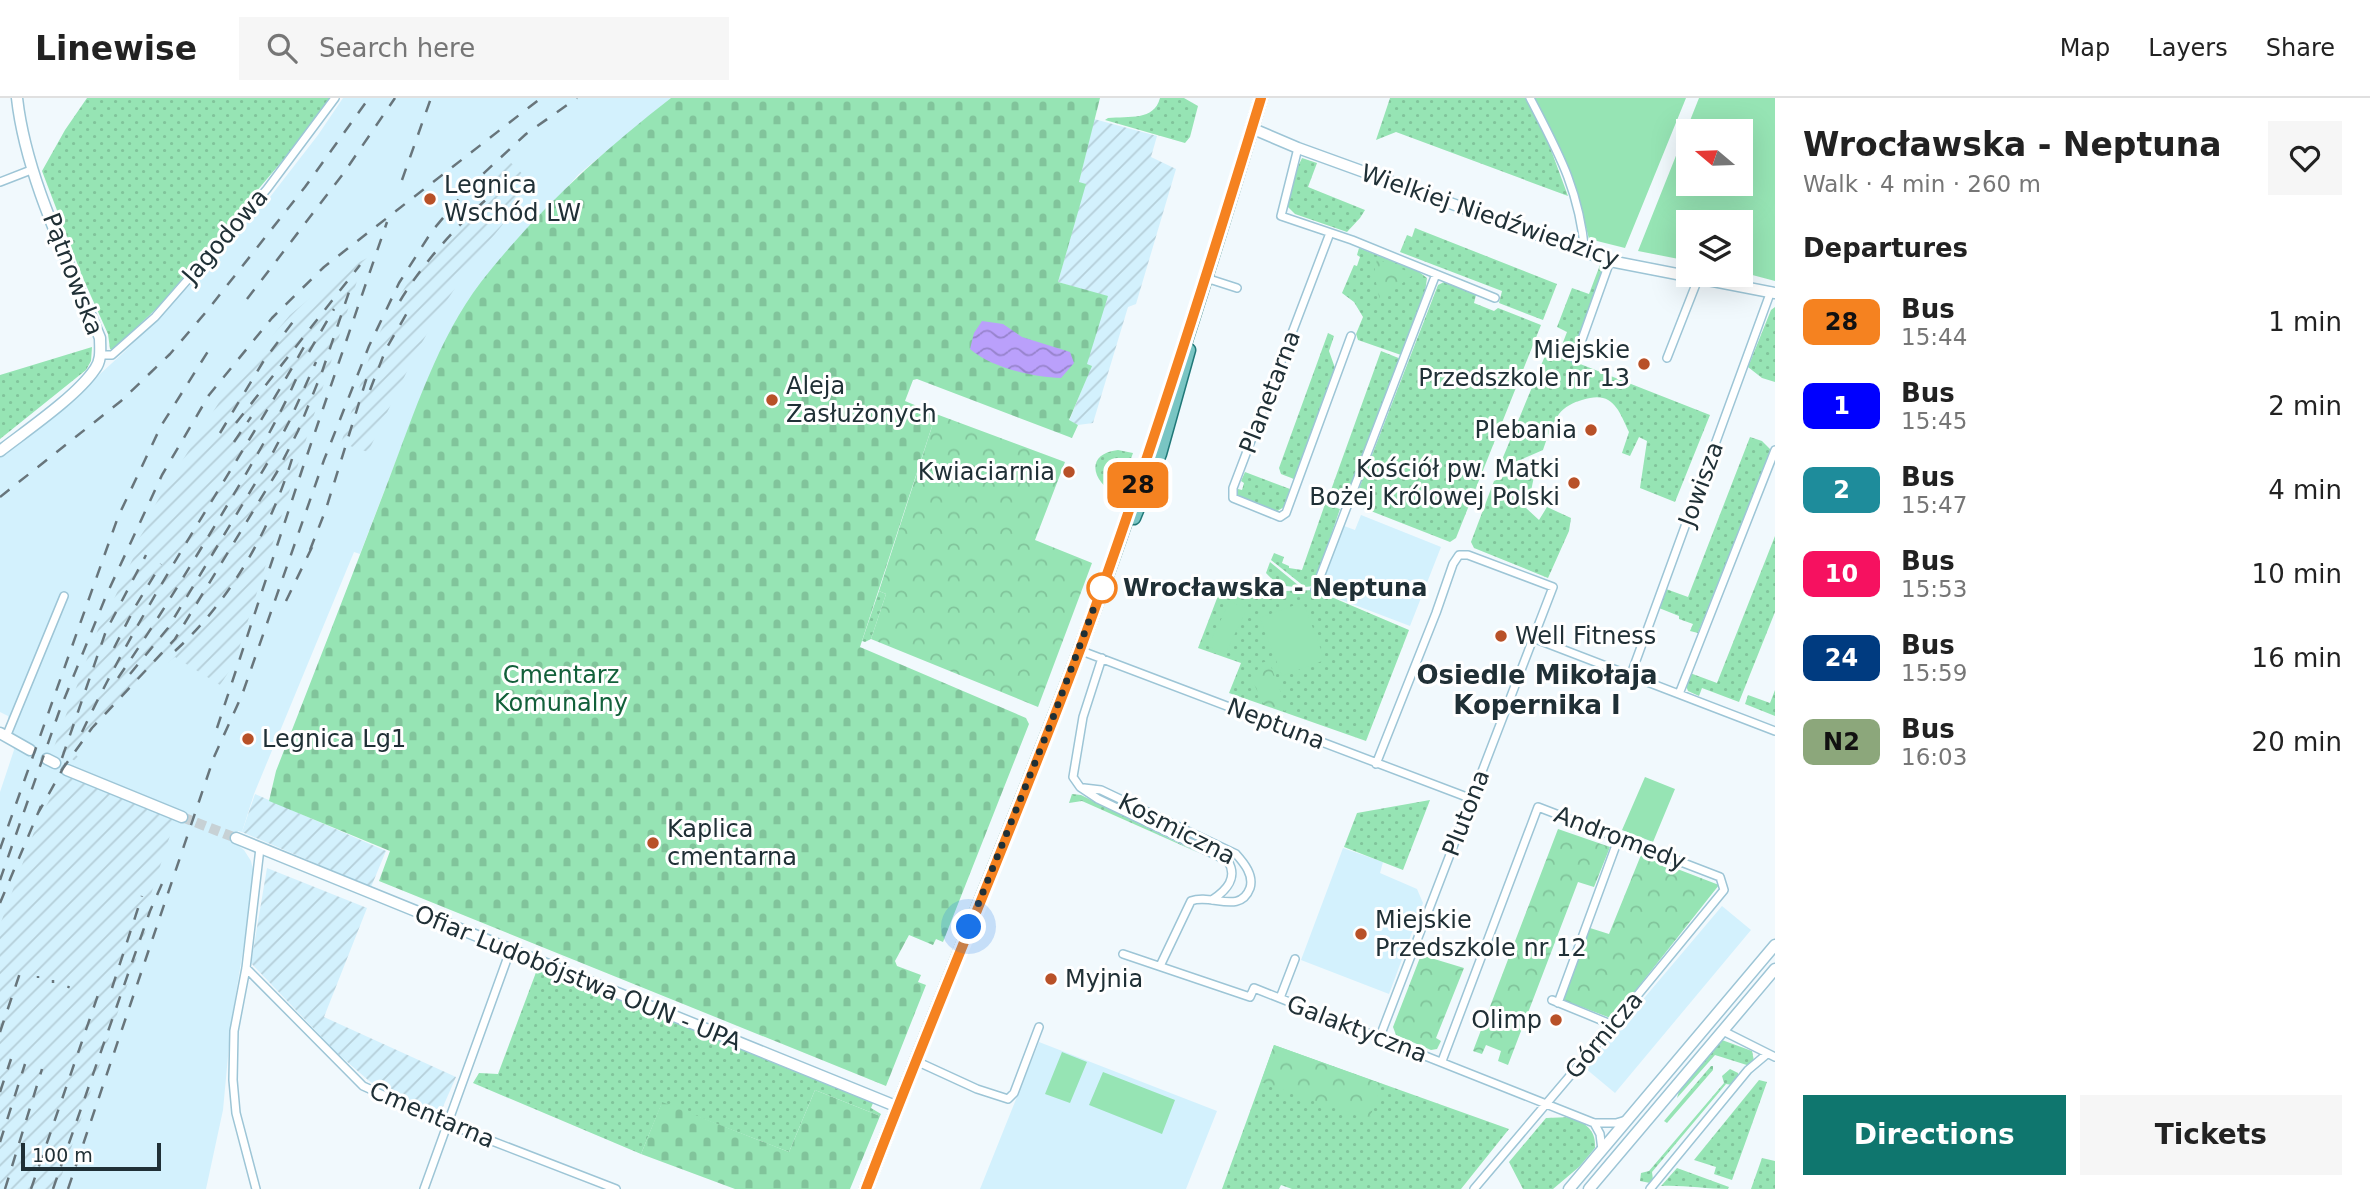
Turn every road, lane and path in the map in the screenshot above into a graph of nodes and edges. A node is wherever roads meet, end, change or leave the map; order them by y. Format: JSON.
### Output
{"nodes":[{"id":1,"x":17,"y":98,"type":"edge"},
{"id":2,"x":335,"y":98,"type":"edge"},
{"id":3,"x":1261,"y":98,"type":"edge"},
{"id":4,"x":1530,"y":98,"type":"edge"},
{"id":5,"x":1251,"y":128,"type":"junction"},
{"id":6,"x":1298,"y":148,"type":"junction"},
{"id":7,"x":32,"y":170,"type":"junction"},
{"id":8,"x":0,"y":182,"type":"edge"},
{"id":9,"x":1330,"y":233,"type":"junction"},
{"id":10,"x":1585,"y":253,"type":"junction"},
{"id":11,"x":1610,"y":261,"type":"junction"},
{"id":12,"x":1436,"y":274,"type":"junction"},
{"id":13,"x":1676,"y":274,"type":"edge"},
{"id":14,"x":1206,"y":278,"type":"junction"},
{"id":15,"x":1695,"y":287,"type":"edge"},
{"id":16,"x":1744,"y":287,"type":"edge"},
{"id":17,"x":1237,"y":288,"type":"dead end"},
{"id":18,"x":1773,"y":292,"type":"edge"},
{"id":19,"x":1495,"y":298,"type":"dead end"},
{"id":20,"x":1351,"y":336,"type":"dead end"},
{"id":21,"x":101,"y":355,"type":"junction"},
{"id":22,"x":1667,"y":358,"type":"dead end"},
{"id":23,"x":1574,"y":359,"type":"dead end"},
{"id":24,"x":1775,"y":450,"type":"edge"},
{"id":25,"x":0,"y":451,"type":"edge"},
{"id":26,"x":1315,"y":590,"type":"dead end"},
{"id":27,"x":64,"y":596,"type":"dead end"},
{"id":28,"x":1533,"y":638,"type":"junction"},
{"id":29,"x":1079,"y":650,"type":"junction"},
{"id":30,"x":1102,"y":659,"type":"junction"},
{"id":31,"x":1630,"y":677,"type":"junction"},
{"id":32,"x":1679,"y":694,"type":"junction"},
{"id":33,"x":1775,"y":731,"type":"edge"},
{"id":34,"x":3,"y":735,"type":"edge"},
{"id":35,"x":30,"y":750,"type":"dead end"},
{"id":36,"x":1376,"y":764,"type":"junction"},
{"id":37,"x":67,"y":770,"type":"dead end"},
{"id":38,"x":1080,"y":787,"type":"junction"},
{"id":39,"x":1472,"y":799,"type":"junction"},
{"id":40,"x":182,"y":817,"type":"tunnel mouth"},
{"id":41,"x":1619,"y":837,"type":"junction"},
{"id":42,"x":236,"y":838,"type":"tunnel mouth"},
{"id":43,"x":260,"y":848,"type":"junction"},
{"id":44,"x":1720,"y":877,"type":"joint"},
{"id":45,"x":1212,"y":900,"type":"junction"},
{"id":46,"x":1775,"y":945,"type":"edge"},
{"id":47,"x":510,"y":951,"type":"junction"},
{"id":48,"x":1123,"y":954,"type":"dead end"},
{"id":49,"x":1295,"y":959,"type":"dead end"},
{"id":50,"x":1160,"y":966,"type":"junction"},
{"id":51,"x":246,"y":968,"type":"junction"},
{"id":52,"x":1775,"y":970,"type":"edge"},
{"id":53,"x":1280,"y":998,"type":"junction"},
{"id":54,"x":1613,"y":1025,"type":"junction"},
{"id":55,"x":1039,"y":1027,"type":"dead end"},
{"id":56,"x":1723,"y":1031,"type":"junction"},
{"id":57,"x":1380,"y":1039,"type":"junction"},
{"id":58,"x":1771,"y":1056,"type":"edge"},
{"id":59,"x":916,"y":1060,"type":"junction"},
{"id":60,"x":1442,"y":1061,"type":"junction"},
{"id":61,"x":1546,"y":1103,"type":"junction"},
{"id":62,"x":898,"y":1107,"type":"junction"},
{"id":63,"x":1627,"y":1120,"type":"junction"},
{"id":64,"x":1594,"y":1123,"type":"junction"},
{"id":65,"x":448,"y":1124,"type":"junction"},
{"id":66,"x":1602,"y":1150,"type":"junction"},
{"id":67,"x":256,"y":1189,"type":"edge"},
{"id":68,"x":424,"y":1189,"type":"edge"},
{"id":69,"x":616,"y":1189,"type":"edge"},
{"id":70,"x":866,"y":1189,"type":"edge"},
{"id":71,"x":1474,"y":1189,"type":"edge"},
{"id":72,"x":1569,"y":1189,"type":"edge"},
{"id":73,"x":1589,"y":1189,"type":"edge"},
{"id":74,"x":1650,"y":1189,"type":"edge"}],
"edges":[{"from":1,"to":7,"type":"street","name":"Pątnowska"},
{"from":2,"to":21,"type":"street","name":"Jagodowa"},
{"from":3,"to":5,"type":"main road"},
{"from":4,"to":10,"type":"street"},
{"from":5,"to":6,"type":"street","name":"Wielkiej Niedźwiedzicy"},
{"from":5,"to":14,"type":"main road"},
{"from":6,"to":9,"type":"street"},
{"from":6,"to":10,"type":"street","name":"Wielkiej Niedźwiedzicy"},
{"from":7,"to":8,"type":"street"},
{"from":7,"to":21,"type":"street","name":"Pątnowska"},
{"from":9,"to":12,"type":"street"},
{"from":9,"to":20,"type":"street","name":"Planetarna"},
{"from":10,"to":11,"type":"street","name":"Wielkiej Niedźwiedzicy"},
{"from":11,"to":13,"type":"street","name":"Wielkiej Niedźwiedzicy"},
{"from":11,"to":23,"type":"street"},
{"from":12,"to":19,"type":"street"},
{"from":12,"to":26,"type":"street"},
{"from":14,"to":17,"type":"street"},
{"from":14,"to":29,"type":"main road"},
{"from":15,"to":22,"type":"street"},
{"from":16,"to":18,"type":"street","name":"Wielkiej Niedźwiedzicy"},
{"from":18,"to":31,"type":"street","name":"Jowisza"},
{"from":21,"to":25,"type":"street","name":"Pątnowska"},
{"from":24,"to":32,"type":"street"},
{"from":27,"to":34,"type":"street"},
{"from":28,"to":31,"type":"street"},
{"from":28,"to":36,"type":"street","name":"Plutona"},
{"from":28,"to":39,"type":"street","name":"Plutona"},
{"from":29,"to":30,"type":"street","name":"Neptuna"},
{"from":29,"to":59,"type":"main road"},
{"from":30,"to":36,"type":"street","name":"Neptuna"},
{"from":30,"to":38,"type":"street"},
{"from":31,"to":32,"type":"street"},
{"from":32,"to":33,"type":"street"},
{"from":34,"to":35,"type":"street"},
{"from":36,"to":39,"type":"street","name":"Neptuna"},
{"from":37,"to":40,"type":"street"},
{"from":38,"to":45,"type":"street"},
{"from":38,"to":45,"type":"street","name":"Kosmiczna"},
{"from":39,"to":57,"type":"street","name":"Plutona"},
{"from":41,"to":44,"type":"street","name":"Andromedy"},
{"from":41,"to":54,"type":"street"},
{"from":41,"to":60,"type":"street","name":"Andromedy"},
{"from":42,"to":43,"type":"street"},
{"from":43,"to":47,"type":"street","name":"Ofiar Ludobójstwa OUN - UPA"},
{"from":43,"to":51,"type":"street"},
{"from":44,"to":54,"type":"street","name":"Górnicza"},
{"from":45,"to":50,"type":"street","name":"Kosmiczna"},
{"from":46,"to":63,"type":"street"},
{"from":47,"to":62,"type":"street","name":"Ofiar Ludobójstwa OUN - UPA"},
{"from":47,"to":65,"type":"street"},
{"from":48,"to":50,"type":"street","name":"Galaktyczna"},
{"from":49,"to":53,"type":"street"},
{"from":50,"to":53,"type":"street","name":"Galaktyczna"},
{"from":51,"to":65,"type":"street","name":"Cmentarna"},
{"from":51,"to":67,"type":"street"},
{"from":52,"to":56,"type":"street"},
{"from":53,"to":57,"type":"street","name":"Galaktyczna"},
{"from":54,"to":61,"type":"street","name":"Górnicza"},
{"from":55,"to":59,"type":"street"},
{"from":56,"to":58,"type":"street"},
{"from":56,"to":73,"type":"street"},
{"from":57,"to":60,"type":"street","name":"Galaktyczna"},
{"from":58,"to":74,"type":"street"},
{"from":59,"to":62,"type":"main road"},
{"from":60,"to":61,"type":"street","name":"Galaktyczna"},
{"from":61,"to":64,"type":"street","name":"Galaktyczna"},
{"from":61,"to":71,"type":"street","name":"Górnicza"},
{"from":62,"to":70,"type":"main road"},
{"from":63,"to":64,"type":"street","name":"Galaktyczna"},
{"from":63,"to":66,"type":"street"},
{"from":64,"to":66,"type":"street"},
{"from":65,"to":68,"type":"street"},
{"from":65,"to":69,"type":"street","name":"Cmentarna"},
{"from":66,"to":72,"type":"street"}]}
